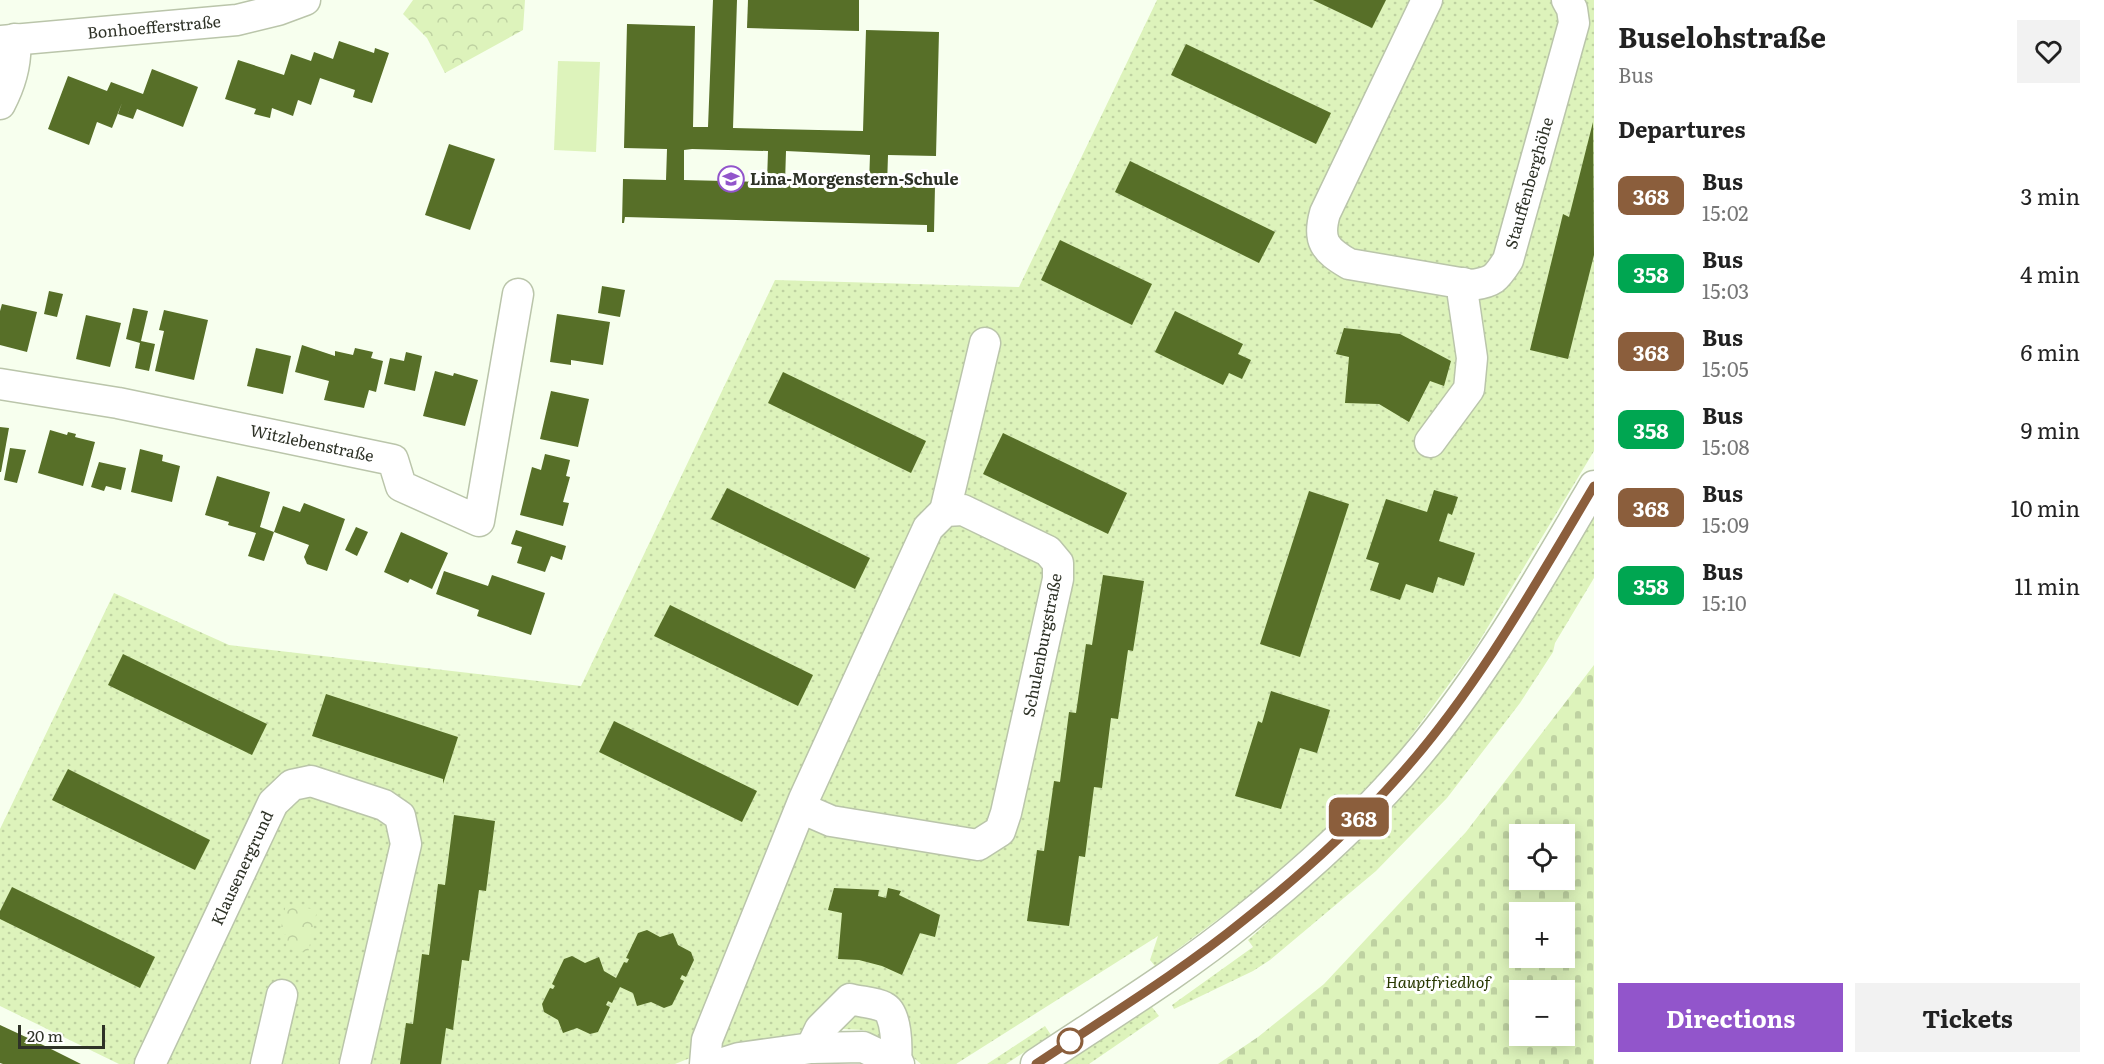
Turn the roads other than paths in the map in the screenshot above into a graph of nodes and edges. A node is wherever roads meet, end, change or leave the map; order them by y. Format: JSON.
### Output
{"nodes":[{"id":1,"x":305,"y":0,"type":"edge"},
{"id":2,"x":1427,"y":0,"type":"edge"},
{"id":3,"x":1567,"y":0,"type":"edge"},
{"id":4,"x":8,"y":40,"type":"edge"},
{"id":5,"x":0,"y":105,"type":"edge"},
{"id":6,"x":1463,"y":283,"type":"junction"},
{"id":7,"x":518,"y":294,"type":"dead end"},
{"id":8,"x":985,"y":343,"type":"dead end"},
{"id":9,"x":0,"y":384,"type":"edge"},
{"id":10,"x":1430,"y":442,"type":"dead end"},
{"id":11,"x":1594,"y":486,"type":"edge"},
{"id":12,"x":945,"y":511,"type":"junction"},
{"id":13,"x":801,"y":808,"type":"junction"},
{"id":14,"x":282,"y":996,"type":"dead end"},
{"id":15,"x":811,"y":1048,"type":"junction"},
{"id":16,"x":898,"y":1063,"type":"edge"},
{"id":17,"x":150,"y":1064,"type":"edge"},
{"id":18,"x":266,"y":1064,"type":"edge"},
{"id":19,"x":355,"y":1064,"type":"edge"},
{"id":20,"x":705,"y":1064,"type":"edge"},
{"id":21,"x":720,"y":1064,"type":"edge"},
{"id":22,"x":1036,"y":1064,"type":"edge"}],
"edges":[{"from":1,"to":4,"type":"street","name":"Bonhoefferstraße"},
{"from":2,"to":6,"type":"street","name":"Stauffenberghöhe"},
{"from":3,"to":6,"type":"street","name":"Stauffenberghöhe"},
{"from":4,"to":5,"type":"street"},
{"from":6,"to":10,"type":"street"},
{"from":7,"to":9,"type":"street","name":"Witzlebenstraße"},
{"from":8,"to":12,"type":"street"},
{"from":11,"to":22,"type":"street"},
{"from":12,"to":13,"type":"street"},
{"from":12,"to":13,"type":"street","name":"Schulenburgstraße"},
{"from":13,"to":20,"type":"street"},
{"from":14,"to":18,"type":"street"},
{"from":15,"to":16,"type":"street"},
{"from":15,"to":16,"type":"street"},
{"from":15,"to":21,"type":"street"},
{"from":17,"to":19,"type":"street","name":"Klausenergrund"}]}
